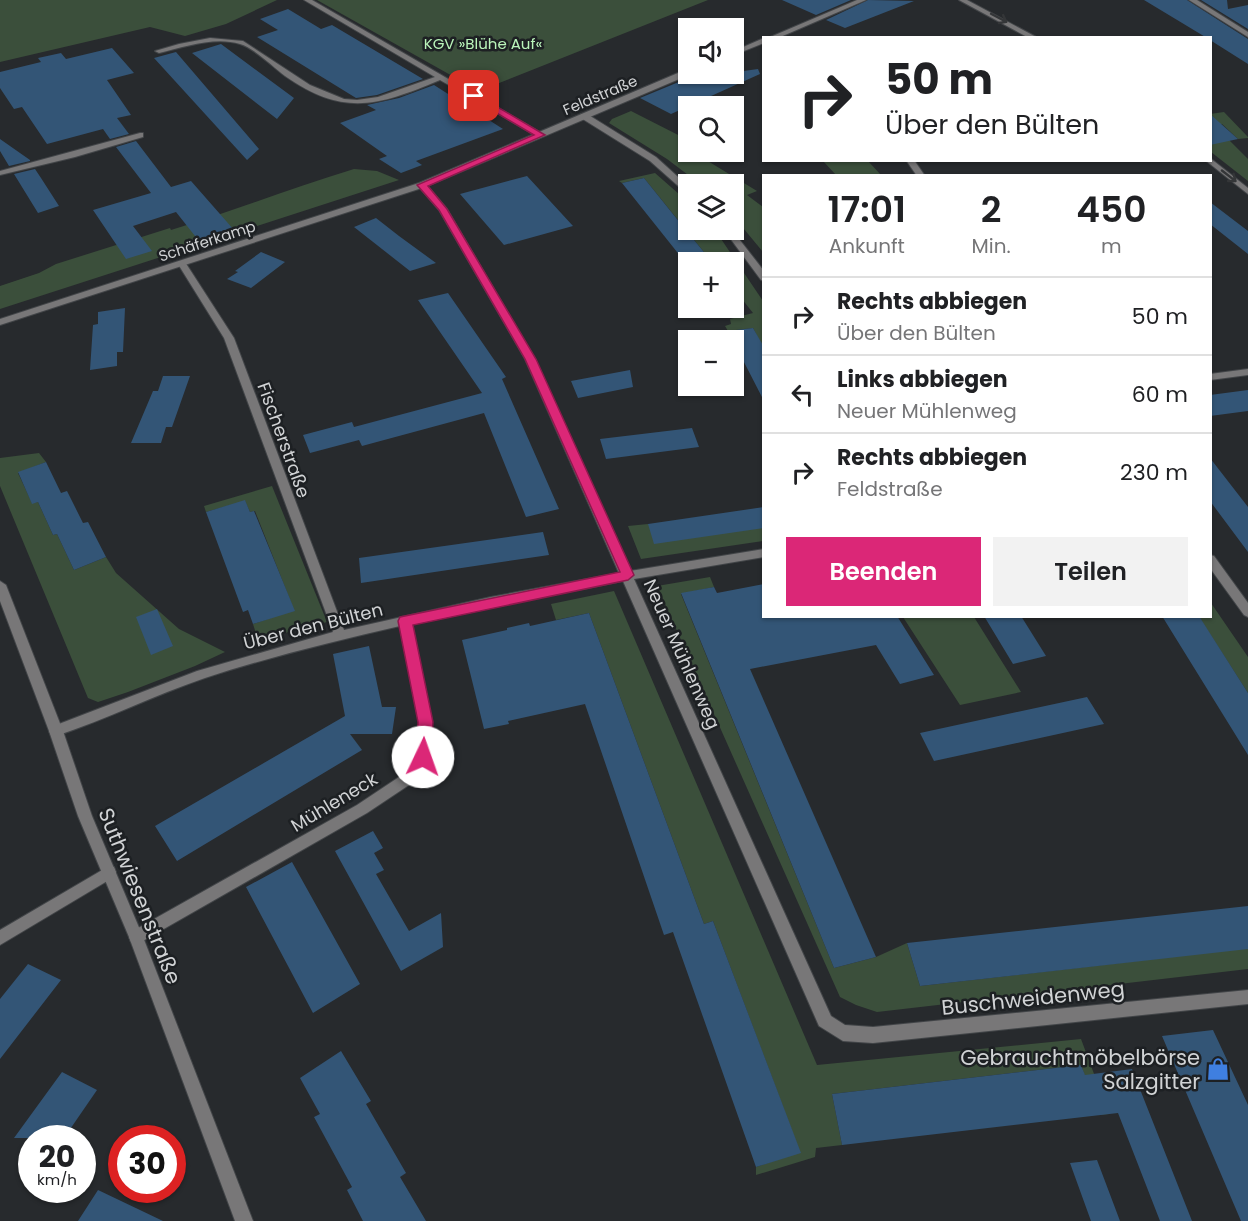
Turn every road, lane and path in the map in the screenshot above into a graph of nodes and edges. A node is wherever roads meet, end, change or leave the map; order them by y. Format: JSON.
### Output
{"nodes":[{"id":1,"x":307,"y":0,"type":"edge"},
{"id":2,"x":863,"y":0,"type":"edge"},
{"id":3,"x":962,"y":0,"type":"edge"},
{"id":4,"x":1192,"y":0,"type":"edge"},
{"id":5,"x":1248,"y":34,"type":"edge"},
{"id":6,"x":776,"y":36,"type":"edge"},
{"id":7,"x":1031,"y":36,"type":"edge"},
{"id":8,"x":762,"y":41,"type":"edge"},
{"id":9,"x":744,"y":49,"type":"edge"},
{"id":10,"x":159,"y":51,"type":"dead end"},
{"id":11,"x":678,"y":76,"type":"edge"},
{"id":12,"x":440,"y":77,"type":"junction"},
{"id":13,"x":584,"y":116,"type":"junction"},
{"id":14,"x":140,"y":135,"type":"dead end"},
{"id":15,"x":541,"y":135,"type":"junction"},
{"id":16,"x":1211,"y":162,"type":"edge"},
{"id":17,"x":0,"y":173,"type":"edge"},
{"id":18,"x":678,"y":181,"type":"edge"},
{"id":19,"x":422,"y":185,"type":"junction"},
{"id":20,"x":1248,"y":192,"type":"edge"},
{"id":21,"x":736,"y":240,"type":"edge"},
{"id":22,"x":182,"y":264,"type":"junction"},
{"id":23,"x":762,"y":275,"type":"edge"},
{"id":24,"x":0,"y":322,"type":"edge"},
{"id":25,"x":1248,"y":372,"type":"edge"},
{"id":26,"x":1212,"y":377,"type":"edge"},
{"id":27,"x":762,"y":553,"type":"edge"},
{"id":28,"x":1212,"y":562,"type":"edge"},
{"id":29,"x":628,"y":575,"type":"junction"},
{"id":30,"x":0,"y":585,"type":"edge"},
{"id":31,"x":1248,"y":612,"type":"edge"},
{"id":32,"x":405,"y":621,"type":"junction"},
{"id":33,"x":340,"y":635,"type":"junction"},
{"id":34,"x":56,"y":731,"type":"junction"},
{"id":35,"x":109,"y":872,"type":"junction"},
{"id":36,"x":136,"y":937,"type":"junction"},
{"id":37,"x":0,"y":938,"type":"edge"},
{"id":38,"x":1248,"y":997,"type":"edge"},
{"id":39,"x":825,"y":1021,"type":"joint"},
{"id":40,"x":244,"y":1221,"type":"edge"}],
"edges":[{"from":1,"to":12,"type":"street"},
{"from":2,"to":6,"type":"street"},
{"from":3,"to":7,"type":"street","one_way":true},
{"from":4,"to":5,"type":"street"},
{"from":8,"to":9,"type":"street"},
{"from":10,"to":12,"type":"street"},
{"from":11,"to":13,"type":"street","name":"Feldstraße"},
{"from":12,"to":15,"type":"street"},
{"from":13,"to":15,"type":"street","name":"Feldstraße"},
{"from":13,"to":18,"type":"street"},
{"from":14,"to":17,"type":"street"},
{"from":15,"to":19,"type":"street","name":"Feldstraße"},
{"from":16,"to":20,"type":"street","one_way":true},
{"from":19,"to":22,"type":"street","name":"Schäferkamp"},
{"from":19,"to":29,"type":"street","name":"Neuer Mühlenweg"},
{"from":21,"to":23,"type":"street"},
{"from":22,"to":24,"type":"street","name":"Schäferkamp"},
{"from":22,"to":33,"type":"street","name":"Fischerstraße"},
{"from":25,"to":26,"type":"street"},
{"from":27,"to":29,"type":"street","name":"Über den Bülten"},
{"from":28,"to":31,"type":"street"},
{"from":29,"to":32,"type":"street","name":"Über den Bülten"},
{"from":29,"to":39,"type":"street","name":"Neuer Mühlenweg"},
{"from":30,"to":34,"type":"street","name":"Suthwiesenstraße"},
{"from":32,"to":33,"type":"street","name":"Über den Bülten"},
{"from":32,"to":36,"type":"street","name":"Mühleneck"},
{"from":33,"to":34,"type":"street","name":"Über den Bülten"},
{"from":34,"to":35,"type":"street","name":"Suthwiesenstraße"},
{"from":35,"to":36,"type":"street","name":"Suthwiesenstraße"},
{"from":35,"to":37,"type":"street"},
{"from":36,"to":40,"type":"street","name":"Suthwiesenstraße"},
{"from":38,"to":39,"type":"street","name":"Buschweidenweg"}]}
